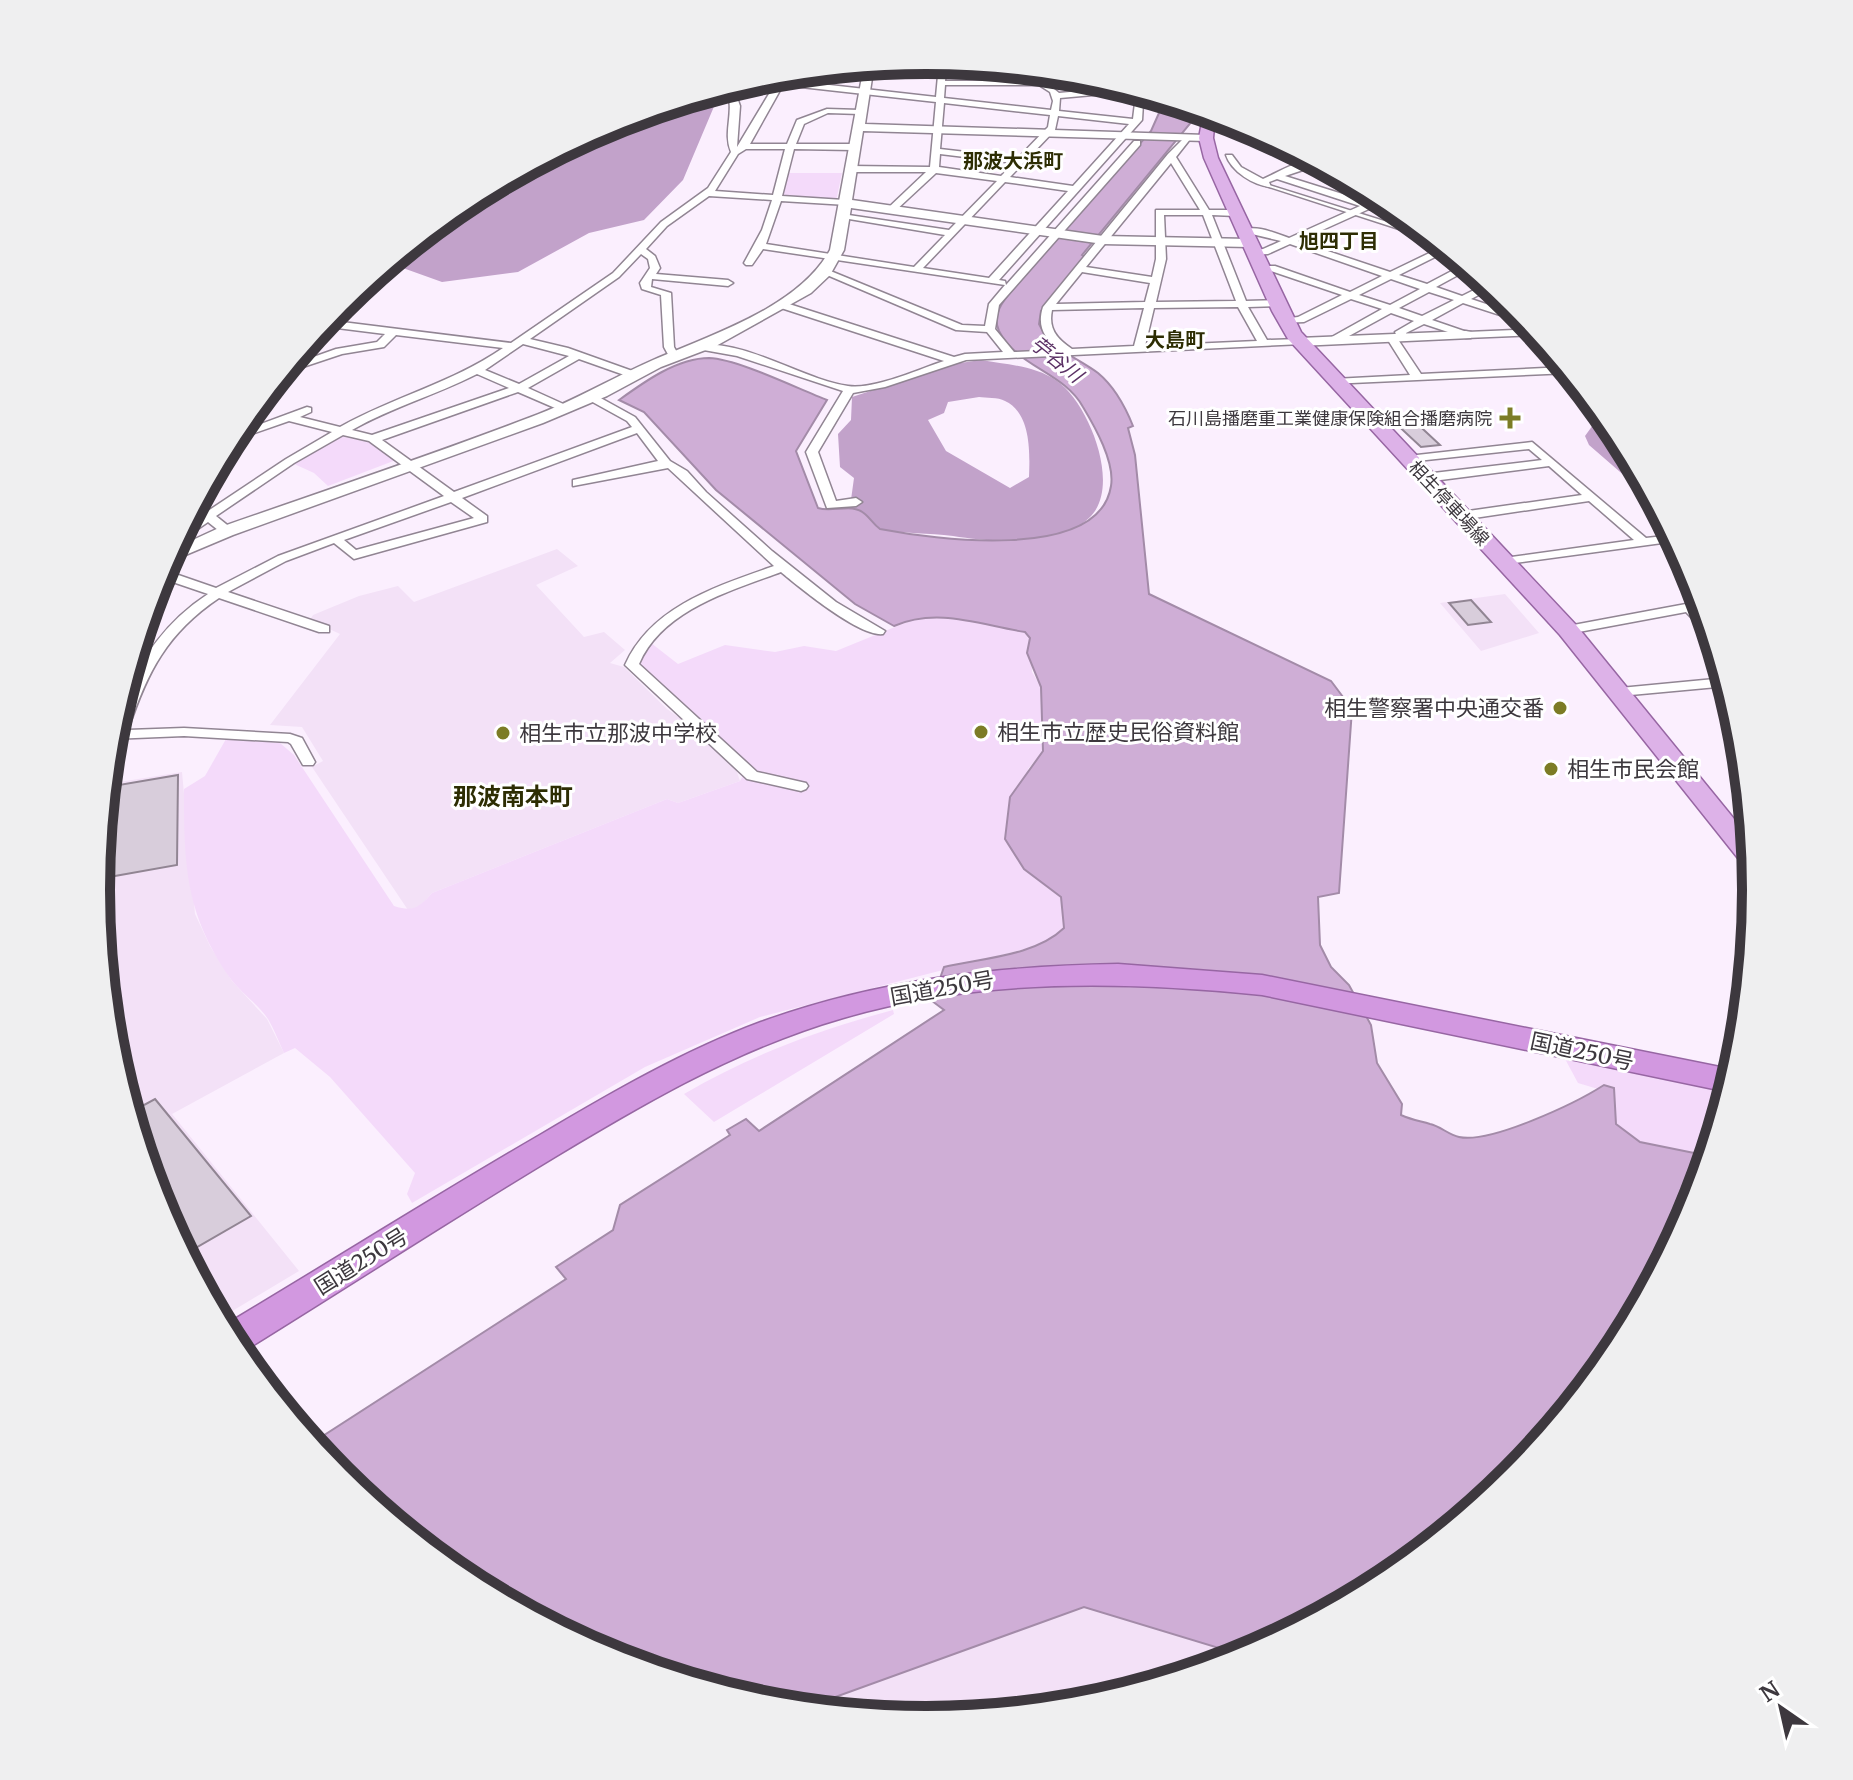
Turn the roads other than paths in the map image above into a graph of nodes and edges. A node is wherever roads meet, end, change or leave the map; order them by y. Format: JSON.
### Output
{"nodes":[{"id":1,"x":942,"y":75,"type":"edge"},
{"id":2,"x":867,"y":77,"type":"edge"},
{"id":3,"x":811,"y":82,"type":"edge"},
{"id":4,"x":942,"y":83,"type":"junction"},
{"id":5,"x":1044,"y":83,"type":"joint"},
{"id":6,"x":777,"y":88,"type":"edge"},
{"id":7,"x":865,"y":91,"type":"junction"},
{"id":8,"x":1094,"y":92,"type":"edge"},
{"id":9,"x":1056,"y":96,"type":"junction"},
{"id":10,"x":734,"y":98,"type":"edge"},
{"id":11,"x":940,"y":99,"type":"junction"},
{"id":12,"x":1138,"y":102,"type":"edge"},
{"id":13,"x":1055,"y":112,"type":"junction"},
{"id":14,"x":859,"y":119,"type":"junction"},
{"id":15,"x":1135,"y":122,"type":"junction"},
{"id":16,"x":1205,"y":123,"type":"edge"},
{"id":17,"x":938,"y":129,"type":"junction"},
{"id":18,"x":1049,"y":133,"type":"junction"},
{"id":19,"x":1123,"y":136,"type":"junction"},
{"id":20,"x":1191,"y":138,"type":"junction"},
{"id":21,"x":1139,"y":139,"type":"junction"},
{"id":22,"x":744,"y":146,"type":"junction"},
{"id":23,"x":788,"y":146,"type":"junction"},
{"id":24,"x":854,"y":147,"type":"junction"},
{"id":25,"x":937,"y":151,"type":"junction"},
{"id":26,"x":735,"y":152,"type":"junction"},
{"id":27,"x":1171,"y":156,"type":"junction"},
{"id":28,"x":1021,"y":161,"type":"junction"},
{"id":29,"x":1223,"y":163,"type":"junction"},
{"id":30,"x":1302,"y":166,"type":"edge"},
{"id":31,"x":850,"y":169,"type":"junction"},
{"id":32,"x":1238,"y":169,"type":"junction"},
{"id":33,"x":934,"y":170,"type":"junction"},
{"id":34,"x":1277,"y":176,"type":"junction"},
{"id":35,"x":1004,"y":179,"type":"junction"},
{"id":36,"x":1265,"y":184,"type":"junction"},
{"id":37,"x":1075,"y":189,"type":"junction"},
{"id":38,"x":708,"y":193,"type":"junction"},
{"id":39,"x":775,"y":197,"type":"junction"},
{"id":40,"x":1369,"y":206,"type":"junction"},
{"id":41,"x":1372,"y":207,"type":"edge"},
{"id":42,"x":843,"y":210,"type":"junction"},
{"id":43,"x":891,"y":210,"type":"junction"},
{"id":44,"x":1143,"y":211,"type":"junction"},
{"id":45,"x":1352,"y":213,"type":"junction"},
{"id":46,"x":1207,"y":214,"type":"junction"},
{"id":47,"x":964,"y":220,"type":"junction"},
{"id":48,"x":1405,"y":230,"type":"edge"},
{"id":49,"x":1038,"y":231,"type":"junction"},
{"id":50,"x":952,"y":233,"type":"junction"},
{"id":51,"x":1056,"y":234,"type":"junction"},
{"id":52,"x":1102,"y":240,"type":"junction"},
{"id":53,"x":1162,"y":242,"type":"junction"},
{"id":54,"x":1249,"y":242,"type":"junction"},
{"id":55,"x":1289,"y":242,"type":"junction"},
{"id":56,"x":1220,"y":244,"type":"junction"},
{"id":57,"x":762,"y":246,"type":"junction"},
{"id":58,"x":641,"y":250,"type":"junction"},
{"id":59,"x":1436,"y":253,"type":"edge"},
{"id":60,"x":835,"y":257,"type":"junction"},
{"id":61,"x":749,"y":263,"type":"dead end"},
{"id":62,"x":917,"y":269,"type":"junction"},
{"id":63,"x":1080,"y":269,"type":"junction"},
{"id":64,"x":1459,"y":271,"type":"edge"},
{"id":65,"x":825,"y":272,"type":"junction"},
{"id":66,"x":650,"y":276,"type":"junction"},
{"id":67,"x":1389,"y":276,"type":"junction"},
{"id":68,"x":992,"y":281,"type":"junction"},
{"id":69,"x":1157,"y":281,"type":"junction"},
{"id":70,"x":728,"y":283,"type":"dead end"},
{"id":71,"x":1010,"y":284,"type":"junction"},
{"id":72,"x":1426,"y":289,"type":"junction"},
{"id":73,"x":1480,"y":291,"type":"edge"},
{"id":74,"x":1351,"y":295,"type":"junction"},
{"id":75,"x":1462,"y":301,"type":"junction"},
{"id":76,"x":1242,"y":304,"type":"junction"},
{"id":77,"x":782,"y":305,"type":"junction"},
{"id":78,"x":1152,"y":306,"type":"junction"},
{"id":79,"x":1048,"y":307,"type":"junction"},
{"id":80,"x":1388,"y":308,"type":"junction"},
{"id":81,"x":1281,"y":312,"type":"junction"},
{"id":82,"x":1500,"y":314,"type":"junction"},
{"id":83,"x":1505,"y":315,"type":"edge"},
{"id":84,"x":1423,"y":320,"type":"junction"},
{"id":85,"x":339,"y":325,"type":"edge"},
{"id":86,"x":990,"y":329,"type":"junction"},
{"id":87,"x":394,"y":331,"type":"junction"},
{"id":88,"x":1522,"y":333,"type":"edge"},
{"id":89,"x":1466,"y":335,"type":"junction"},
{"id":90,"x":1396,"y":337,"type":"junction"},
{"id":91,"x":1334,"y":340,"type":"junction"},
{"id":92,"x":1299,"y":342,"type":"junction"},
{"id":93,"x":516,"y":343,"type":"junction"},
{"id":94,"x":1263,"y":343,"type":"junction"},
{"id":95,"x":702,"y":347,"type":"junction"},
{"id":96,"x":1139,"y":349,"type":"junction"},
{"id":97,"x":1067,"y":352,"type":"junction"},
{"id":98,"x":578,"y":355,"type":"junction"},
{"id":99,"x":1014,"y":355,"type":"junction"},
{"id":100,"x":674,"y":356,"type":"junction"},
{"id":101,"x":953,"y":360,"type":"junction"},
{"id":102,"x":303,"y":364,"type":"edge"},
{"id":103,"x":477,"y":370,"type":"junction"},
{"id":104,"x":1555,"y":370,"type":"edge"},
{"id":105,"x":634,"y":375,"type":"junction"},
{"id":106,"x":1416,"y":375,"type":"junction"},
{"id":107,"x":1334,"y":382,"type":"junction"},
{"id":108,"x":520,"y":388,"type":"junction"},
{"id":109,"x":849,"y":390,"type":"junction"},
{"id":110,"x":593,"y":398,"type":"junction"},
{"id":111,"x":566,"y":409,"type":"junction"},
{"id":112,"x":307,"y":410,"type":"dead end"},
{"id":113,"x":288,"y":417,"type":"junction"},
{"id":114,"x":638,"y":429,"type":"junction"},
{"id":115,"x":344,"y":430,"type":"junction"},
{"id":116,"x":252,"y":431,"type":"edge"},
{"id":117,"x":373,"y":439,"type":"junction"},
{"id":118,"x":1408,"y":459,"type":"junction"},
{"id":119,"x":1551,"y":462,"type":"junction"},
{"id":120,"x":666,"y":463,"type":"junction"},
{"id":121,"x":411,"y":465,"type":"junction"},
{"id":122,"x":1425,"y":478,"type":"junction"},
{"id":123,"x":577,"y":483,"type":"dead end"},
{"id":124,"x":454,"y":496,"type":"junction"},
{"id":125,"x":1591,"y":497,"type":"junction"},
{"id":126,"x":856,"y":502,"type":"dead end"},
{"id":127,"x":203,"y":515,"type":"edge"},
{"id":128,"x":208,"y":516,"type":"junction"},
{"id":129,"x":1461,"y":516,"type":"junction"},
{"id":130,"x":198,"y":523,"type":"edge"},
{"id":131,"x":227,"y":531,"type":"junction"},
{"id":132,"x":336,"y":539,"type":"junction"},
{"id":133,"x":1662,"y":539,"type":"edge"},
{"id":134,"x":1641,"y":540,"type":"junction"},
{"id":135,"x":185,"y":550,"type":"edge"},
{"id":136,"x":1504,"y":562,"type":"junction"},
{"id":137,"x":784,"y":566,"type":"junction"},
{"id":138,"x":173,"y":577,"type":"edge"},
{"id":139,"x":219,"y":592,"type":"junction"},
{"id":140,"x":1691,"y":607,"type":"edge"},
{"id":141,"x":324,"y":629,"type":"dead end"},
{"id":142,"x":1568,"y":630,"type":"junction"},
{"id":143,"x":878,"y":631,"type":"dead end"},
{"id":144,"x":137,"y":683,"type":"edge"},
{"id":145,"x":1716,"y":683,"type":"edge"},
{"id":146,"x":1620,"y":692,"type":"junction"},
{"id":147,"x":126,"y":734,"type":"edge"},
{"id":148,"x":308,"y":762,"type":"dead end"},
{"id":149,"x":801,"y":786,"type":"dead end"},
{"id":150,"x":1741,"y":845,"type":"edge"},
{"id":151,"x":1720,"y":1079,"type":"edge"},
{"id":152,"x":242,"y":1333,"type":"edge"}],
"edges":[{"from":1,"to":4,"type":"street"},
{"from":2,"to":7,"type":"street"},
{"from":3,"to":7,"type":"street"},
{"from":4,"to":5,"type":"street"},
{"from":4,"to":11,"type":"street"},
{"from":5,"to":9,"type":"street"},
{"from":6,"to":22,"type":"street"},
{"from":7,"to":11,"type":"street"},
{"from":7,"to":14,"type":"street"},
{"from":8,"to":9,"type":"street"},
{"from":9,"to":13,"type":"street"},
{"from":10,"to":26,"type":"street"},
{"from":11,"to":13,"type":"street"},
{"from":11,"to":17,"type":"street"},
{"from":12,"to":15,"type":"street"},
{"from":13,"to":15,"type":"street"},
{"from":13,"to":18,"type":"street"},
{"from":14,"to":17,"type":"street"},
{"from":14,"to":23,"type":"street"},
{"from":14,"to":24,"type":"street"},
{"from":15,"to":19,"type":"street"},
{"from":16,"to":20,"type":"main road","name":"相生停車場線"},
{"from":17,"to":18,"type":"street"},
{"from":17,"to":25,"type":"street"},
{"from":18,"to":19,"type":"street"},
{"from":18,"to":28,"type":"street"},
{"from":19,"to":21,"type":"street"},
{"from":19,"to":37,"type":"street"},
{"from":20,"to":21,"type":"street"},
{"from":20,"to":27,"type":"street"},
{"from":20,"to":29,"type":"main road","name":"相生停車場線"},
{"from":21,"to":51,"type":"street"},
{"from":22,"to":23,"type":"street"},
{"from":22,"to":26,"type":"street"},
{"from":23,"to":24,"type":"street"},
{"from":23,"to":39,"type":"street"},
{"from":24,"to":31,"type":"street"},
{"from":25,"to":28,"type":"street"},
{"from":25,"to":33,"type":"street"},
{"from":26,"to":38,"type":"street"},
{"from":27,"to":44,"type":"street"},
{"from":27,"to":46,"type":"street"},
{"from":28,"to":35,"type":"street"},
{"from":29,"to":32,"type":"street"},
{"from":29,"to":32,"type":"street"},
{"from":29,"to":54,"type":"main road","name":"相生停車場線"},
{"from":30,"to":34,"type":"street"},
{"from":31,"to":33,"type":"street"},
{"from":31,"to":42,"type":"street"},
{"from":32,"to":36,"type":"street"},
{"from":33,"to":35,"type":"street"},
{"from":33,"to":43,"type":"street"},
{"from":34,"to":36,"type":"street"},
{"from":34,"to":40,"type":"street"},
{"from":35,"to":37,"type":"street"},
{"from":35,"to":47,"type":"street"},
{"from":36,"to":45,"type":"street"},
{"from":37,"to":49,"type":"street"},
{"from":38,"to":39,"type":"street"},
{"from":38,"to":58,"type":"street"},
{"from":39,"to":42,"type":"street"},
{"from":39,"to":57,"type":"street"},
{"from":40,"to":41,"type":"street"},
{"from":40,"to":45,"type":"street"},
{"from":42,"to":43,"type":"street"},
{"from":42,"to":50,"type":"street"},
{"from":42,"to":60,"type":"street"},
{"from":43,"to":47,"type":"street"},
{"from":44,"to":46,"type":"street"},
{"from":44,"to":52,"type":"street"},
{"from":44,"to":53,"type":"street"},
{"from":45,"to":48,"type":"street"},
{"from":45,"to":55,"type":"street"},
{"from":46,"to":54,"type":"street"},
{"from":46,"to":56,"type":"street"},
{"from":47,"to":49,"type":"street"},
{"from":47,"to":50,"type":"street"},
{"from":49,"to":51,"type":"street"},
{"from":49,"to":68,"type":"street"},
{"from":50,"to":62,"type":"street"},
{"from":51,"to":52,"type":"street"},
{"from":51,"to":71,"type":"street"},
{"from":52,"to":53,"type":"street"},
{"from":52,"to":63,"type":"street"},
{"from":53,"to":56,"type":"street"},
{"from":53,"to":69,"type":"street"},
{"from":54,"to":55,"type":"street"},
{"from":54,"to":55,"type":"street"},
{"from":54,"to":56,"type":"street"},
{"from":54,"to":74,"type":"street"},
{"from":54,"to":81,"type":"main road","name":"相生停車場線"},
{"from":55,"to":67,"type":"street"},
{"from":56,"to":76,"type":"street"},
{"from":57,"to":60,"type":"street"},
{"from":57,"to":61,"type":"street"},
{"from":58,"to":66,"type":"street"},
{"from":58,"to":93,"type":"street"},
{"from":59,"to":67,"type":"street"},
{"from":60,"to":62,"type":"street"},
{"from":60,"to":65,"type":"street"},
{"from":62,"to":68,"type":"street"},
{"from":63,"to":69,"type":"street"},
{"from":63,"to":79,"type":"street"},
{"from":64,"to":72,"type":"street"},
{"from":65,"to":77,"type":"street"},
{"from":65,"to":86,"type":"street"},
{"from":66,"to":70,"type":"street"},
{"from":66,"to":100,"type":"street"},
{"from":67,"to":72,"type":"street"},
{"from":67,"to":74,"type":"street"},
{"from":68,"to":71,"type":"street"},
{"from":69,"to":78,"type":"street"},
{"from":71,"to":86,"type":"street"},
{"from":72,"to":75,"type":"street"},
{"from":72,"to":80,"type":"street"},
{"from":73,"to":75,"type":"street"},
{"from":74,"to":80,"type":"street"},
{"from":74,"to":81,"type":"street"},
{"from":75,"to":82,"type":"street"},
{"from":75,"to":84,"type":"street"},
{"from":76,"to":78,"type":"street"},
{"from":76,"to":81,"type":"street"},
{"from":76,"to":94,"type":"street"},
{"from":77,"to":95,"type":"street"},
{"from":77,"to":101,"type":"street"},
{"from":78,"to":79,"type":"street"},
{"from":78,"to":96,"type":"street"},
{"from":79,"to":97,"type":"street"},
{"from":80,"to":84,"type":"street"},
{"from":80,"to":91,"type":"street"},
{"from":81,"to":92,"type":"main road","name":"相生停車場線"},
{"from":82,"to":83,"type":"street"},
{"from":82,"to":89,"type":"street"},
{"from":84,"to":89,"type":"street"},
{"from":84,"to":90,"type":"street"},
{"from":85,"to":87,"type":"street"},
{"from":86,"to":99,"type":"street"},
{"from":87,"to":93,"type":"street"},
{"from":87,"to":102,"type":"street"},
{"from":88,"to":89,"type":"street"},
{"from":89,"to":90,"type":"street"},
{"from":90,"to":91,"type":"street"},
{"from":90,"to":106,"type":"street"},
{"from":91,"to":92,"type":"street"},
{"from":92,"to":94,"type":"street"},
{"from":92,"to":107,"type":"main road","name":"相生停車場線"},
{"from":93,"to":98,"type":"street"},
{"from":93,"to":103,"type":"street"},
{"from":94,"to":96,"type":"street"},
{"from":95,"to":100,"type":"street"},
{"from":95,"to":109,"type":"street"},
{"from":96,"to":97,"type":"street"},
{"from":97,"to":99,"type":"street"},
{"from":98,"to":105,"type":"street"},
{"from":98,"to":108,"type":"street"},
{"from":99,"to":101,"type":"street"},
{"from":100,"to":105,"type":"street"},
{"from":101,"to":109,"type":"street"},
{"from":103,"to":108,"type":"street"},
{"from":103,"to":115,"type":"street"},
{"from":104,"to":106,"type":"street"},
{"from":105,"to":110,"type":"street"},
{"from":106,"to":107,"type":"street"},
{"from":107,"to":118,"type":"main road","name":"相生停車場線"},
{"from":108,"to":111,"type":"street"},
{"from":108,"to":117,"type":"street"},
{"from":109,"to":126,"type":"street"},
{"from":110,"to":111,"type":"street"},
{"from":110,"to":114,"type":"street"},
{"from":111,"to":121,"type":"street"},
{"from":112,"to":113,"type":"street"},
{"from":113,"to":115,"type":"street"},
{"from":113,"to":116,"type":"street"},
{"from":114,"to":120,"type":"street"},
{"from":114,"to":124,"type":"street"},
{"from":115,"to":117,"type":"street"},
{"from":115,"to":128,"type":"street"},
{"from":117,"to":121,"type":"street"},
{"from":118,"to":119,"type":"street"},
{"from":118,"to":122,"type":"main road","name":"相生停車場線"},
{"from":119,"to":122,"type":"street"},
{"from":119,"to":125,"type":"street"},
{"from":120,"to":123,"type":"street"},
{"from":120,"to":137,"type":"street"},
{"from":121,"to":124,"type":"street"},
{"from":121,"to":131,"type":"street"},
{"from":122,"to":129,"type":"main road","name":"相生停車場線"},
{"from":124,"to":132,"type":"street"},
{"from":124,"to":132,"type":"street"},
{"from":125,"to":129,"type":"street"},
{"from":125,"to":134,"type":"street"},
{"from":127,"to":128,"type":"street"},
{"from":128,"to":130,"type":"street"},
{"from":128,"to":131,"type":"street"},
{"from":129,"to":136,"type":"main road","name":"相生停車場線"},
{"from":131,"to":135,"type":"street"},
{"from":132,"to":139,"type":"street"},
{"from":133,"to":134,"type":"street"},
{"from":134,"to":136,"type":"street"},
{"from":136,"to":142,"type":"main road","name":"相生停車場線"},
{"from":137,"to":143,"type":"street"},
{"from":137,"to":149,"type":"street"},
{"from":138,"to":139,"type":"street"},
{"from":139,"to":141,"type":"street"},
{"from":139,"to":144,"type":"street"},
{"from":140,"to":142,"type":"street"},
{"from":142,"to":146,"type":"main road","name":"相生停車場線"},
{"from":145,"to":146,"type":"street"},
{"from":146,"to":150,"type":"main road","name":"相生停車場線"},
{"from":147,"to":148,"type":"street"},
{"from":151,"to":152,"type":"highway","name":"国道250号"}]}
